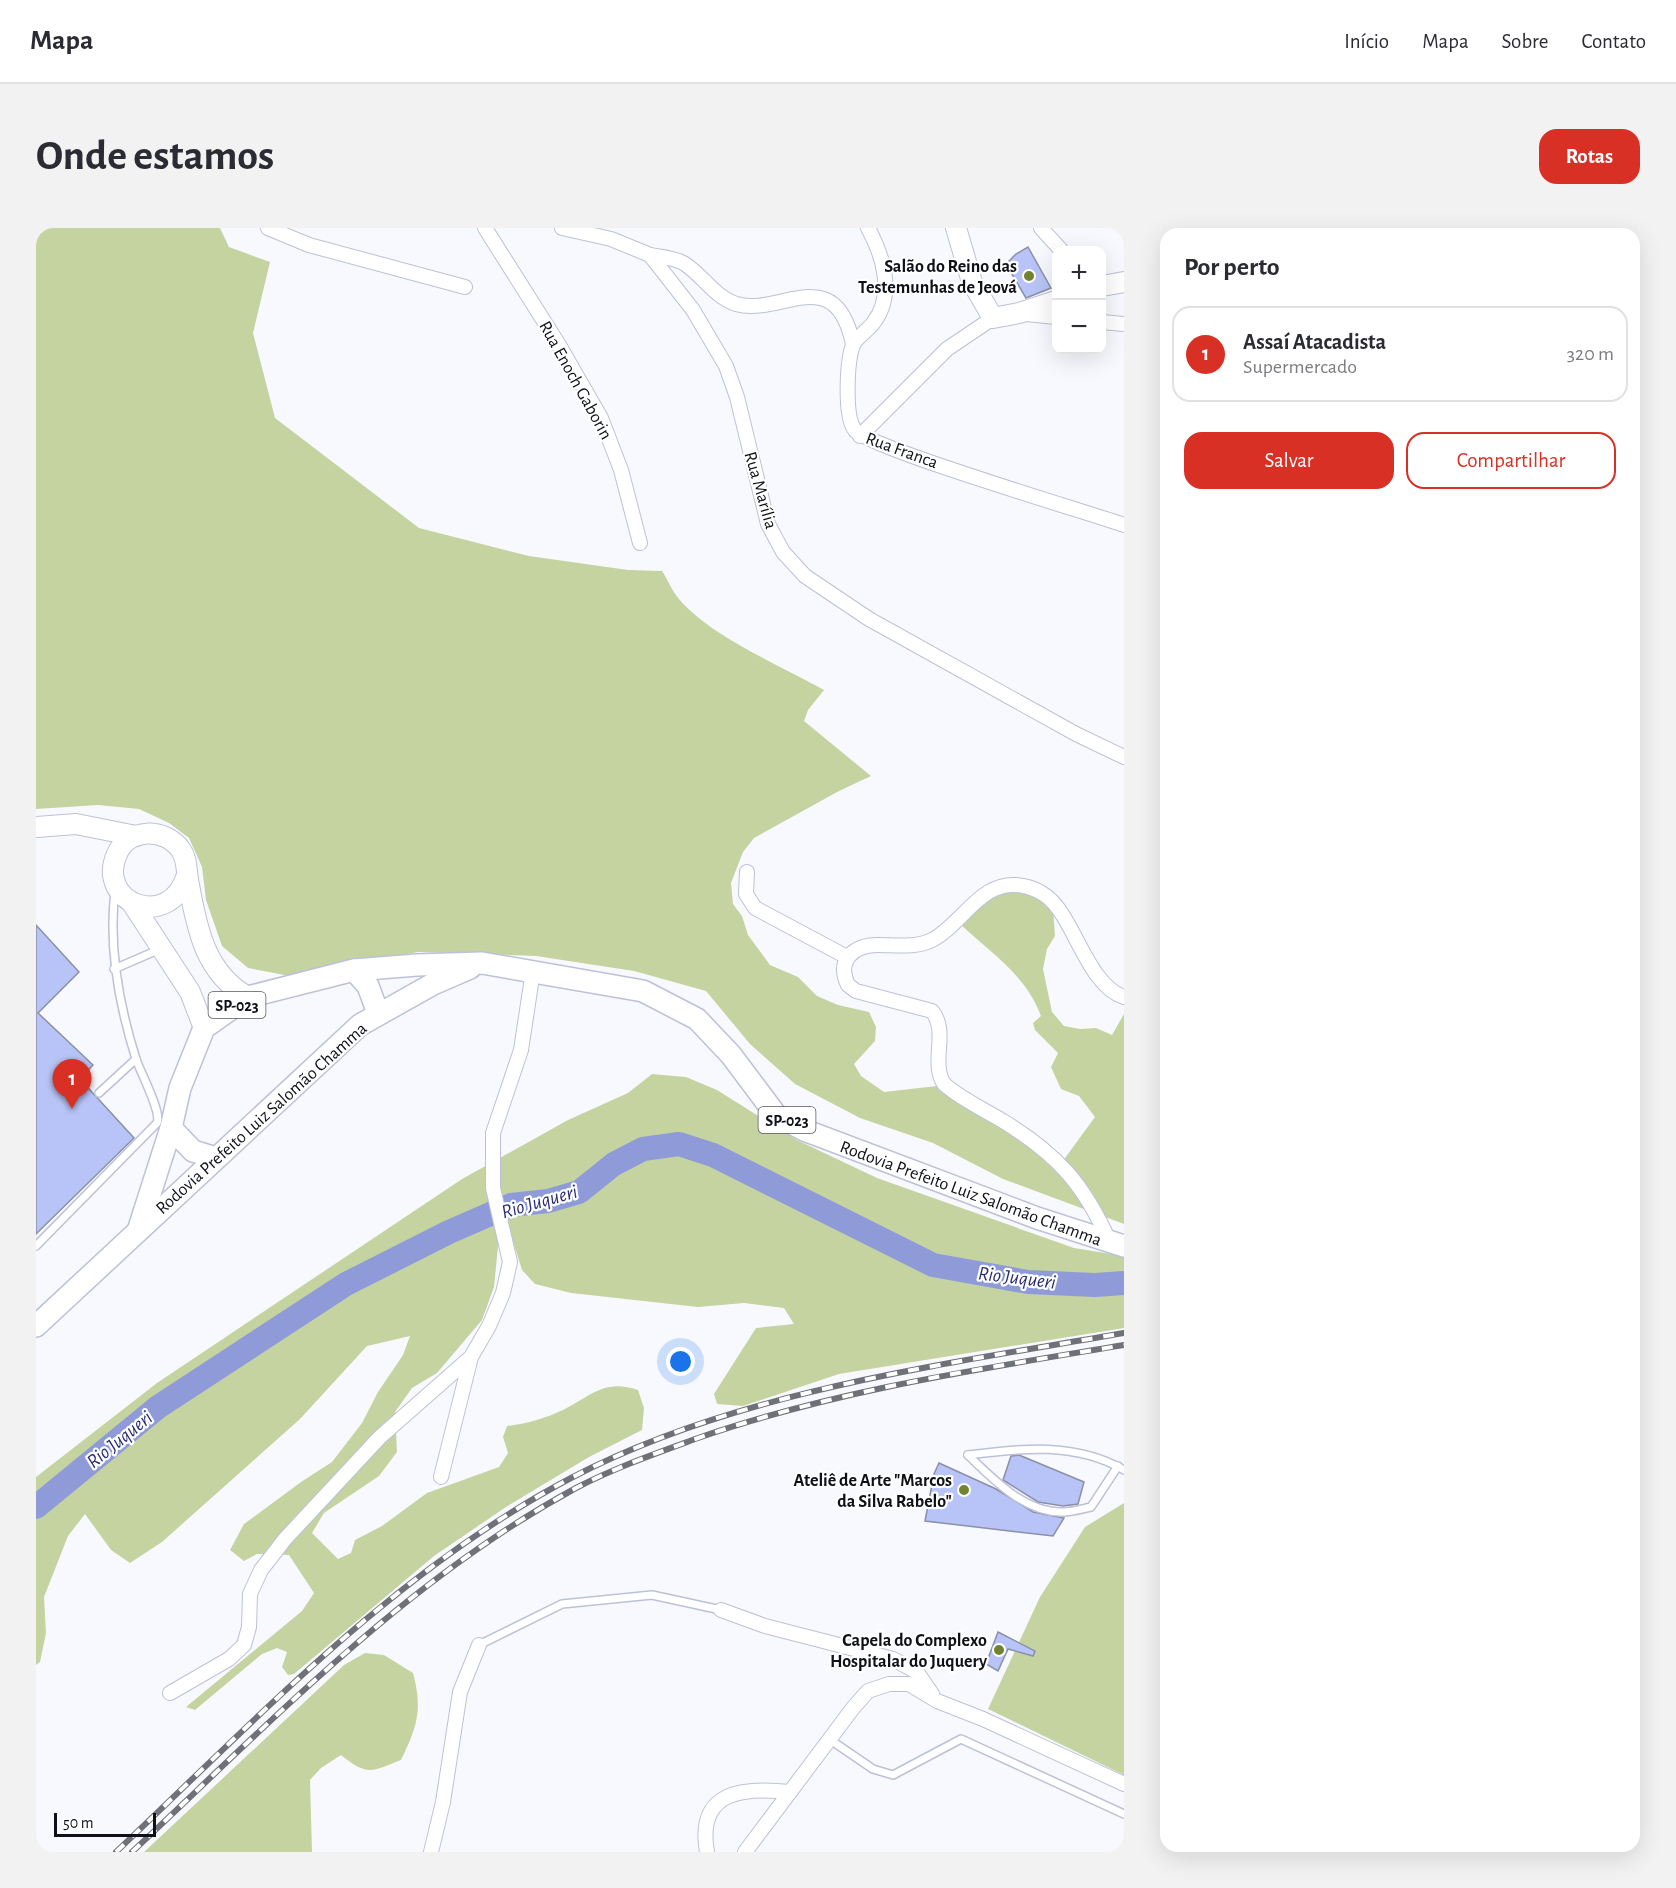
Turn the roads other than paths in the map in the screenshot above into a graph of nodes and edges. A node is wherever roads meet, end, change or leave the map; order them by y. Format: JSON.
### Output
{"nodes":[{"id":1,"x":268,"y":228,"type":"edge"},
{"id":2,"x":484,"y":228,"type":"edge"},
{"id":3,"x":561,"y":228,"type":"edge"},
{"id":4,"x":868,"y":228,"type":"edge"},
{"id":5,"x":956,"y":228,"type":"edge"},
{"id":6,"x":1041,"y":228,"type":"edge"},
{"id":7,"x":1057,"y":246,"type":"edge"},
{"id":8,"x":650,"y":255,"type":"junction"},
{"id":9,"x":1124,"y":282,"type":"edge"},
{"id":10,"x":1106,"y":284,"type":"edge"},
{"id":11,"x":465,"y":287,"type":"dead end"},
{"id":12,"x":1052,"y":302,"type":"edge"},
{"id":13,"x":1019,"y":313,"type":"junction"},
{"id":14,"x":1052,"y":317,"type":"edge"},
{"id":15,"x":993,"y":318,"type":"junction"},
{"id":16,"x":1106,"y":322,"type":"edge"},
{"id":17,"x":1124,"y":324,"type":"edge"},
{"id":18,"x":853,"y":344,"type":"junction"},
{"id":19,"x":860,"y":436,"type":"junction"},
{"id":20,"x":1124,"y":525,"type":"edge"},
{"id":21,"x":640,"y":543,"type":"dead end"},
{"id":22,"x":1124,"y":756,"type":"edge"},
{"id":23,"x":36,"y":827,"type":"edge"},
{"id":24,"x":136,"y":836,"type":"junction"},
{"id":25,"x":747,"y":872,"type":"dead end"},
{"id":26,"x":187,"y":875,"type":"junction"},
{"id":27,"x":116,"y":886,"type":"junction"},
{"id":28,"x":132,"y":903,"type":"junction"},
{"id":29,"x":161,"y":949,"type":"junction"},
{"id":30,"x":847,"y":957,"type":"junction"},
{"id":31,"x":482,"y":963,"type":"junction"},
{"id":32,"x":114,"y":969,"type":"junction"},
{"id":33,"x":354,"y":970,"type":"junction"},
{"id":34,"x":533,"y":971,"type":"junction"},
{"id":35,"x":248,"y":997,"type":"junction"},
{"id":36,"x":1124,"y":997,"type":"edge"},
{"id":37,"x":378,"y":1013,"type":"junction"},
{"id":38,"x":204,"y":1028,"type":"junction"},
{"id":39,"x":136,"y":1059,"type":"junction"},
{"id":40,"x":99,"y":1093,"type":"dead end"},
{"id":41,"x":171,"y":1128,"type":"junction"},
{"id":42,"x":216,"y":1158,"type":"junction"},
{"id":43,"x":139,"y":1228,"type":"junction"},
{"id":44,"x":1117,"y":1245,"type":"edge"},
{"id":45,"x":36,"y":1246,"type":"edge"},
{"id":46,"x":36,"y":1326,"type":"edge"},
{"id":47,"x":471,"y":1358,"type":"junction"},
{"id":48,"x":1121,"y":1468,"type":"edge"},
{"id":49,"x":441,"y":1478,"type":"dead end"},
{"id":50,"x":721,"y":1610,"type":"joint"},
{"id":51,"x":479,"y":1645,"type":"joint"},
{"id":52,"x":170,"y":1693,"type":"dead end"},
{"id":53,"x":937,"y":1701,"type":"junction"},
{"id":54,"x":830,"y":1739,"type":"junction"},
{"id":55,"x":1124,"y":1784,"type":"edge"},
{"id":56,"x":790,"y":1791,"type":"junction"},
{"id":57,"x":1124,"y":1814,"type":"edge"},
{"id":58,"x":431,"y":1852,"type":"edge"},
{"id":59,"x":706,"y":1852,"type":"edge"},
{"id":60,"x":745,"y":1852,"type":"edge"}],
"edges":[{"from":1,"to":11,"type":"street"},
{"from":2,"to":21,"type":"street","name":"Rua Enoch Gaborin"},
{"from":3,"to":8,"type":"street","name":"Rua Marília"},
{"from":4,"to":18,"type":"street"},
{"from":5,"to":15,"type":"main road"},
{"from":6,"to":7,"type":"street"},
{"from":8,"to":18,"type":"street"},
{"from":8,"to":22,"type":"street","name":"Rua Marília"},
{"from":9,"to":10,"type":"main road"},
{"from":12,"to":13,"type":"main road"},
{"from":13,"to":14,"type":"street"},
{"from":13,"to":15,"type":"main road"},
{"from":15,"to":19,"type":"street"},
{"from":16,"to":17,"type":"street"},
{"from":18,"to":19,"type":"street","name":"Rua Franca"},
{"from":19,"to":20,"type":"street","name":"Rua Franca"},
{"from":23,"to":24,"type":"main road"},
{"from":24,"to":26,"type":"main road"},
{"from":24,"to":27,"type":"main road"},
{"from":25,"to":30,"type":"street"},
{"from":26,"to":28,"type":"main road"},
{"from":26,"to":35,"type":"main road"},
{"from":27,"to":28,"type":"main road"},
{"from":27,"to":32,"type":"lane"},
{"from":28,"to":29,"type":"main road"},
{"from":29,"to":32,"type":"lane"},
{"from":29,"to":38,"type":"main road"},
{"from":30,"to":36,"type":"street"},
{"from":30,"to":44,"type":"street"},
{"from":31,"to":33,"type":"main road","name":"Rodovia Prefeito Luiz Salomão Chamma","number":"SP-023"},
{"from":31,"to":34,"type":"main road","name":"Rodovia Prefeito Luiz Salomão Chamma","number":"SP-023"},
{"from":31,"to":37,"type":"main road","name":"Rodovia Prefeito Luiz Salomão Chamma","number":"SP-023"},
{"from":32,"to":39,"type":"lane"},
{"from":33,"to":35,"type":"main road","name":"Rodovia Prefeito Luiz Salomão Chamma","number":"SP-023"},
{"from":33,"to":37,"type":"main road"},
{"from":34,"to":44,"type":"main road","name":"Rodovia Prefeito Luiz Salomão Chamma","number":"SP-023"},
{"from":34,"to":47,"type":"street"},
{"from":35,"to":38,"type":"main road","name":"Rodovia Prefeito Luiz Salomão Chamma","number":"SP-023"},
{"from":37,"to":42,"type":"main road","name":"Rodovia Prefeito Luiz Salomão Chamma","number":"SP-023"},
{"from":38,"to":41,"type":"main road","name":"Rodovia Prefeito Luiz Salomão Chamma","number":"SP-023"},
{"from":39,"to":40,"type":"lane"},
{"from":39,"to":45,"type":"lane"},
{"from":41,"to":42,"type":"main road"},
{"from":41,"to":43,"type":"main road","name":"Rodovia Prefeito Luiz Salomão Chamma","number":"SP-023"},
{"from":42,"to":43,"type":"main road","name":"Rodovia Prefeito Luiz Salomão Chamma","number":"SP-023"},
{"from":43,"to":46,"type":"main road","name":"Rodovia Prefeito Luiz Salomão Chamma","number":"SP-023"},
{"from":47,"to":49,"type":"street"},
{"from":47,"to":52,"type":"street"},
{"from":48,"to":48,"type":"lane"},
{"from":50,"to":51,"type":"lane"},
{"from":50,"to":53,"type":"street"},
{"from":51,"to":58,"type":"street"},
{"from":53,"to":54,"type":"street"},
{"from":53,"to":55,"type":"street"},
{"from":54,"to":56,"type":"street"},
{"from":54,"to":57,"type":"lane"},
{"from":56,"to":59,"type":"street"},
{"from":56,"to":60,"type":"street"}]}
